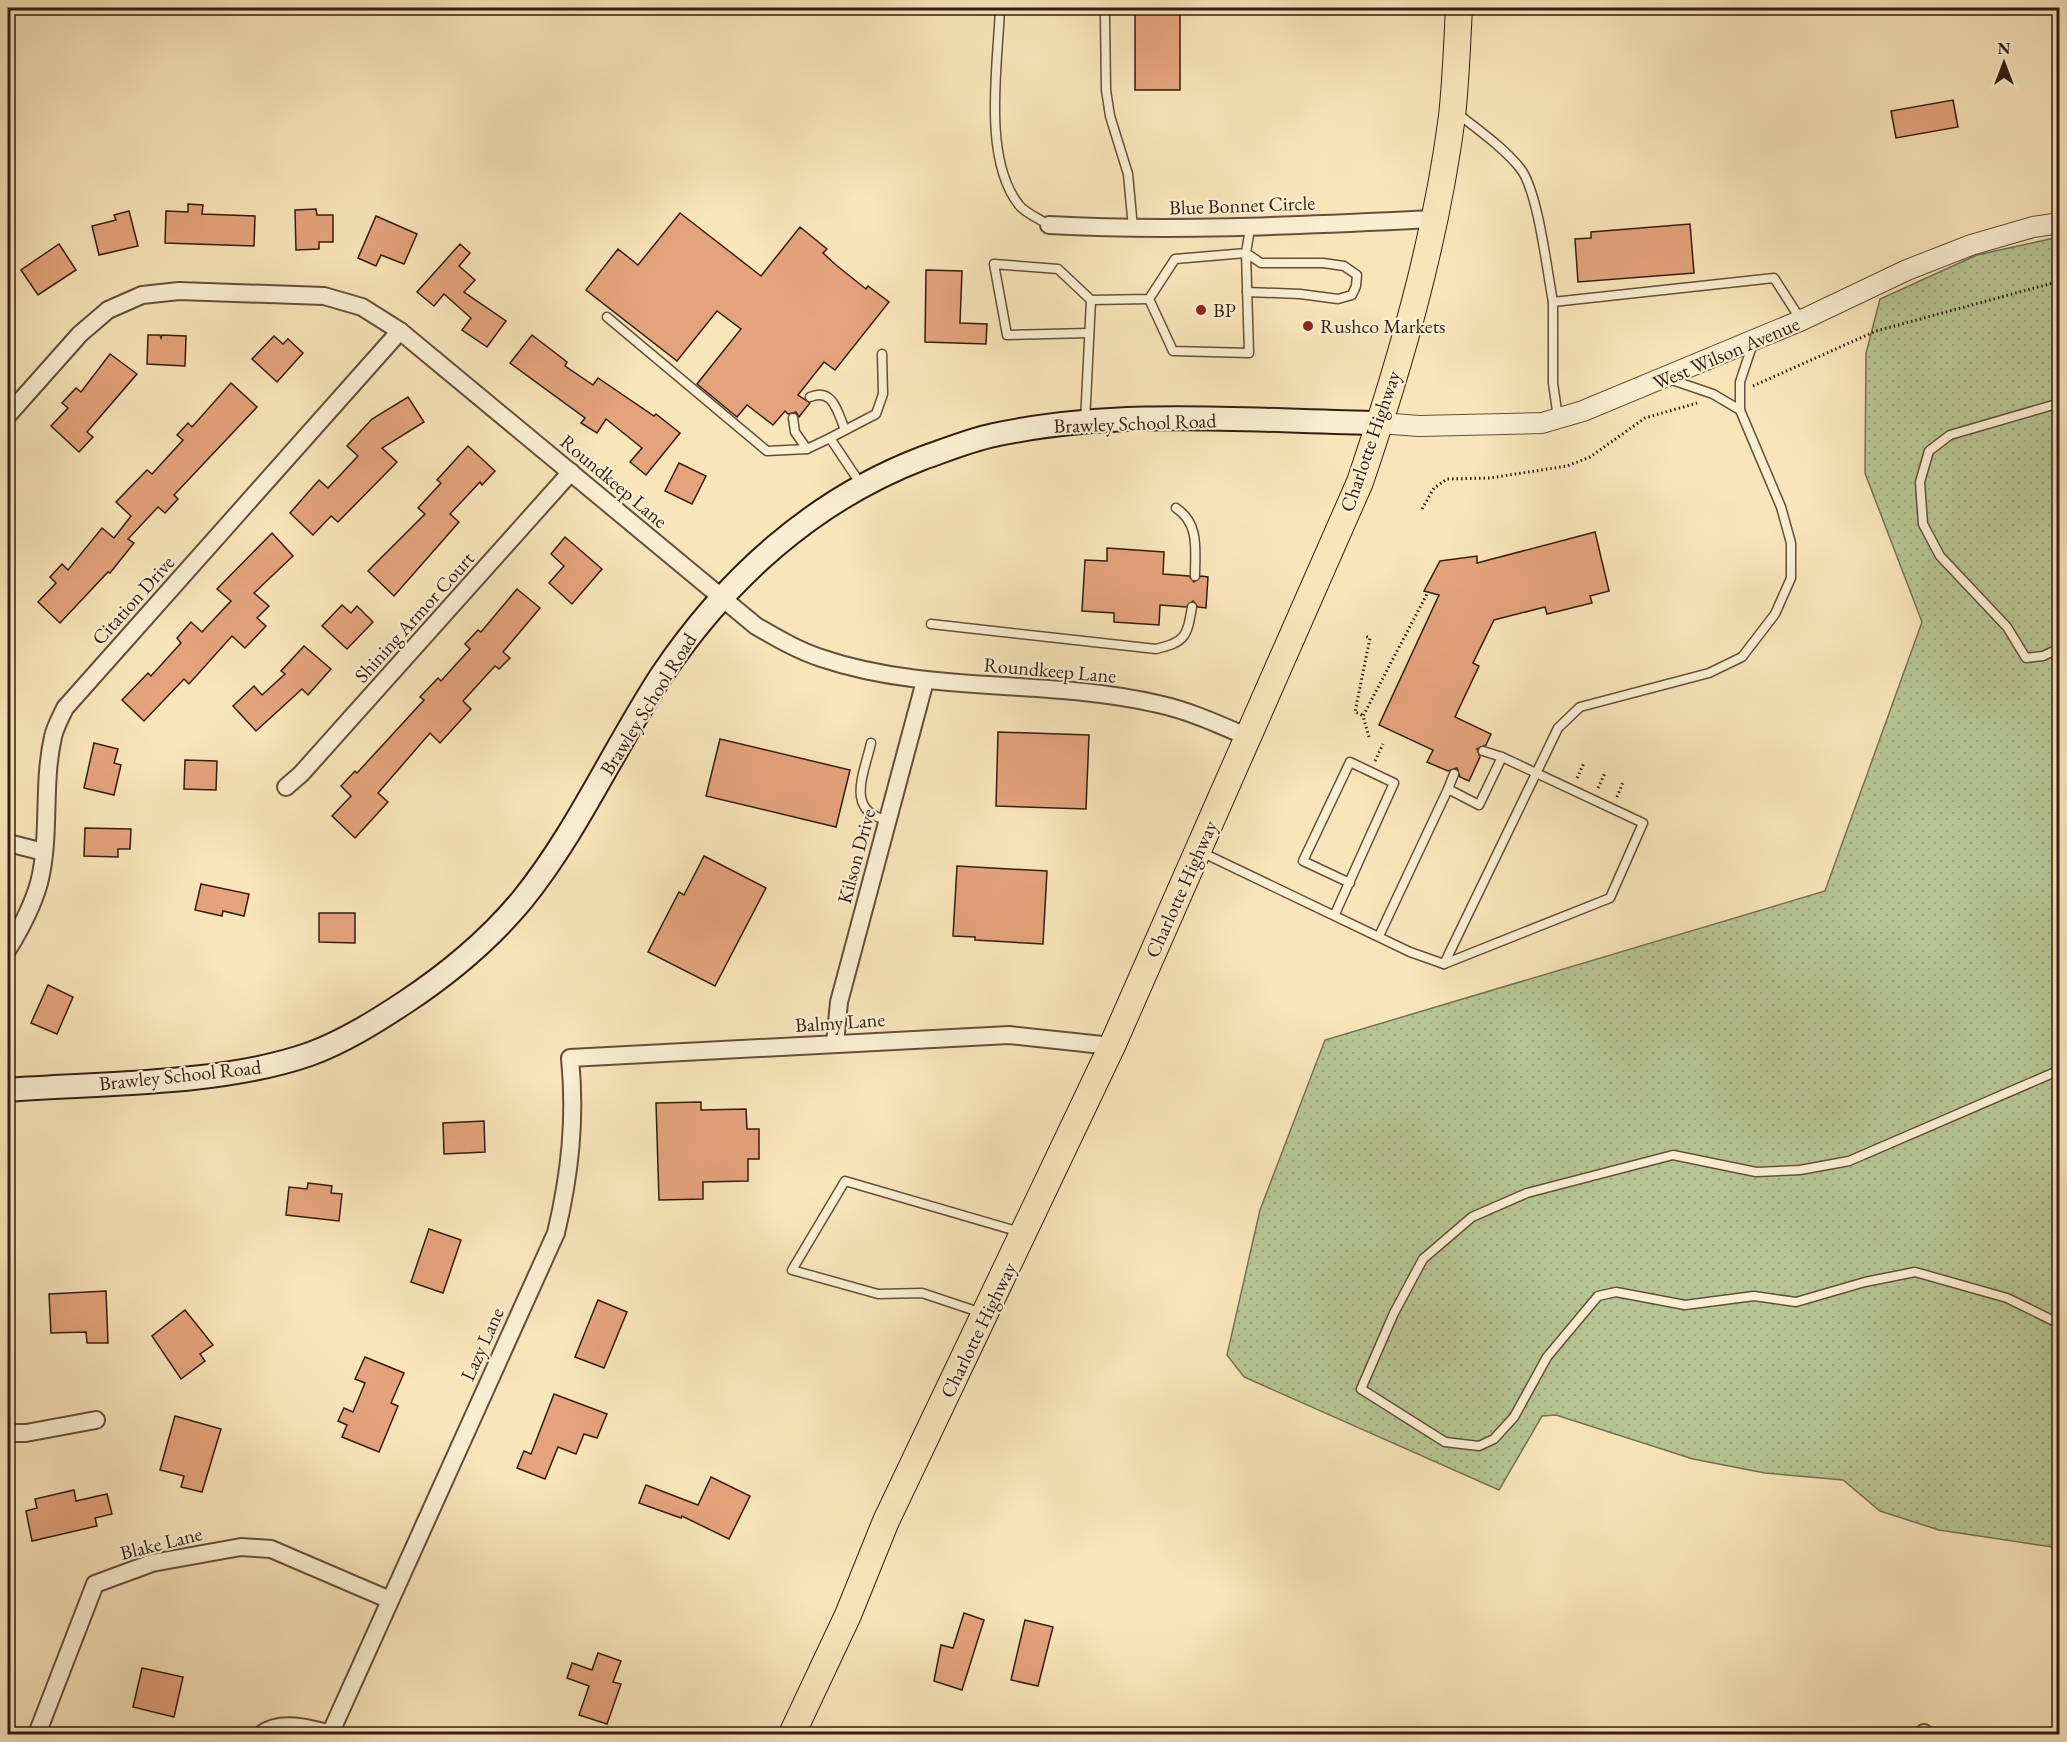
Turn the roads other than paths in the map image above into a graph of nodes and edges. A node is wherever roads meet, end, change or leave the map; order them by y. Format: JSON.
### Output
{"nodes":[{"id":1,"x":1000,"y":8,"type":"edge"},
{"id":2,"x":1459,"y":8,"type":"edge"},
{"id":3,"x":1105,"y":16,"type":"dead end"},
{"id":4,"x":1452,"y":109,"type":"junction"},
{"id":5,"x":1435,"y":219,"type":"junction"},
{"id":6,"x":2060,"y":223,"type":"edge"},
{"id":7,"x":1049,"y":225,"type":"joint"},
{"id":8,"x":1250,"y":228,"type":"junction"},
{"id":9,"x":1133,"y":229,"type":"junction"},
{"id":10,"x":1246,"y":253,"type":"junction"},
{"id":11,"x":1247,"y":292,"type":"junction"},
{"id":12,"x":1149,"y":299,"type":"junction"},
{"id":13,"x":1091,"y":300,"type":"junction"},
{"id":14,"x":1553,"y":302,"type":"junction"},
{"id":15,"x":607,"y":317,"type":"dead end"},
{"id":16,"x":1802,"y":320,"type":"junction"},
{"id":17,"x":400,"y":331,"type":"junction"},
{"id":18,"x":1089,"y":333,"type":"junction"},
{"id":19,"x":1754,"y":340,"type":"junction"},
{"id":20,"x":882,"y":354,"type":"dead end"},
{"id":21,"x":1667,"y":378,"type":"junction"},
{"id":22,"x":810,"y":397,"type":"dead end"},
{"id":23,"x":2060,"y":403,"type":"edge"},
{"id":24,"x":1740,"y":410,"type":"junction"},
{"id":25,"x":8,"y":415,"type":"edge"},
{"id":26,"x":793,"y":418,"type":"dead end"},
{"id":27,"x":1558,"y":418,"type":"junction"},
{"id":28,"x":1085,"y":422,"type":"junction"},
{"id":29,"x":1380,"y":423,"type":"junction"},
{"id":30,"x":845,"y":430,"type":"junction"},
{"id":31,"x":830,"y":438,"type":"junction"},
{"id":32,"x":807,"y":448,"type":"junction"},
{"id":33,"x":571,"y":472,"type":"junction"},
{"id":34,"x":862,"y":487,"type":"junction"},
{"id":35,"x":1176,"y":508,"type":"dead end"},
{"id":36,"x":1195,"y":576,"type":"dead end"},
{"id":37,"x":722,"y":598,"type":"junction"},
{"id":38,"x":1192,"y":607,"type":"dead end"},
{"id":39,"x":931,"y":624,"type":"dead end"},
{"id":40,"x":2060,"y":648,"type":"edge"},
{"id":41,"x":925,"y":681,"type":"junction"},
{"id":42,"x":1248,"y":737,"type":"junction"},
{"id":43,"x":872,"y":743,"type":"dead end"},
{"id":44,"x":1483,"y":751,"type":"dead end"},
{"id":45,"x":1502,"y":757,"type":"junction"},
{"id":46,"x":1536,"y":773,"type":"junction"},
{"id":47,"x":1454,"y":774,"type":"dead end"},
{"id":48,"x":286,"y":787,"type":"dead end"},
{"id":49,"x":1448,"y":789,"type":"junction"},
{"id":50,"x":887,"y":820,"type":"junction"},
{"id":51,"x":8,"y":843,"type":"edge"},
{"id":52,"x":1198,"y":850,"type":"junction"},
{"id":53,"x":44,"y":852,"type":"junction"},
{"id":54,"x":1350,"y":883,"type":"junction"},
{"id":55,"x":1335,"y":914,"type":"junction"},
{"id":56,"x":1379,"y":936,"type":"junction"},
{"id":57,"x":8,"y":949,"type":"edge"},
{"id":58,"x":1444,"y":964,"type":"junction"},
{"id":59,"x":835,"y":1044,"type":"junction"},
{"id":60,"x":1112,"y":1047,"type":"junction"},
{"id":61,"x":570,"y":1058,"type":"joint"},
{"id":62,"x":2060,"y":1070,"type":"edge"},
{"id":63,"x":8,"y":1089,"type":"edge"},
{"id":64,"x":1025,"y":1233,"type":"junction"},
{"id":65,"x":986,"y":1314,"type":"junction"},
{"id":66,"x":2060,"y":1324,"type":"edge"},
{"id":67,"x":96,"y":1420,"type":"dead end"},
{"id":68,"x":8,"y":1432,"type":"edge"},
{"id":69,"x":390,"y":1600,"type":"junction"},
{"id":70,"x":37,"y":1734,"type":"edge"},
{"id":71,"x":262,"y":1734,"type":"edge"},
{"id":72,"x":330,"y":1734,"type":"edge"},
{"id":73,"x":792,"y":1734,"type":"edge"}],
"edges":[{"from":1,"to":7,"type":"lane"},
{"from":2,"to":4,"type":"main road","name":"Charlotte Highway"},
{"from":3,"to":9,"type":"lane"},
{"from":4,"to":5,"type":"main road","name":"Charlotte Highway"},
{"from":4,"to":14,"type":"lane"},
{"from":5,"to":8,"type":"street","name":"Blue Bonnet Circle"},
{"from":5,"to":29,"type":"main road","name":"Charlotte Highway"},
{"from":6,"to":16,"type":"street","name":"West Wilson Avenue"},
{"from":7,"to":9,"type":"street","name":"Blue Bonnet Circle"},
{"from":8,"to":9,"type":"street","name":"Blue Bonnet Circle"},
{"from":8,"to":10,"type":"lane"},
{"from":10,"to":11,"type":"lane"},
{"from":10,"to":11,"type":"lane"},
{"from":10,"to":12,"type":"lane"},
{"from":11,"to":12,"type":"lane"},
{"from":12,"to":13,"type":"lane"},
{"from":13,"to":18,"type":"lane"},
{"from":13,"to":18,"type":"lane"},
{"from":14,"to":16,"type":"lane"},
{"from":14,"to":27,"type":"lane"},
{"from":15,"to":32,"type":"lane"},
{"from":16,"to":19,"type":"street","name":"West Wilson Avenue"},
{"from":17,"to":25,"type":"street","name":"Roundkeep Lane"},
{"from":17,"to":33,"type":"street","name":"Roundkeep Lane"},
{"from":17,"to":53,"type":"street","name":"Citation Drive"},
{"from":18,"to":28,"type":"lane"},
{"from":19,"to":21,"type":"street","name":"West Wilson Avenue"},
{"from":19,"to":24,"type":"lane"},
{"from":20,"to":30,"type":"lane"},
{"from":21,"to":24,"type":"lane"},
{"from":21,"to":27,"type":"street","name":"West Wilson Avenue"},
{"from":22,"to":30,"type":"lane"},
{"from":23,"to":40,"type":"lane"},
{"from":24,"to":46,"type":"lane"},
{"from":26,"to":32,"type":"lane"},
{"from":27,"to":29,"type":"street","name":"West Wilson Avenue"},
{"from":28,"to":29,"type":"main road","name":"Brawley School Road"},
{"from":28,"to":34,"type":"main road","name":"Brawley School Road"},
{"from":29,"to":42,"type":"main road","name":"Charlotte Highway"},
{"from":30,"to":31,"type":"lane"},
{"from":31,"to":32,"type":"lane"},
{"from":31,"to":34,"type":"lane"},
{"from":33,"to":37,"type":"street","name":"Roundkeep Lane"},
{"from":33,"to":48,"type":"street","name":"Shining Armor Court"},
{"from":34,"to":37,"type":"main road","name":"Brawley School Road"},
{"from":35,"to":36,"type":"lane"},
{"from":37,"to":41,"type":"street","name":"Roundkeep Lane"},
{"from":37,"to":63,"type":"main road","name":"Brawley School Road"},
{"from":38,"to":39,"type":"lane"},
{"from":41,"to":42,"type":"street","name":"Roundkeep Lane"},
{"from":41,"to":50,"type":"street","name":"Kilson Drive"},
{"from":42,"to":52,"type":"main road","name":"Charlotte Highway"},
{"from":43,"to":50,"type":"lane"},
{"from":44,"to":45,"type":"lane"},
{"from":45,"to":46,"type":"lane"},
{"from":45,"to":49,"type":"lane"},
{"from":46,"to":58,"type":"lane"},
{"from":46,"to":58,"type":"lane"},
{"from":47,"to":49,"type":"lane"},
{"from":49,"to":56,"type":"lane"},
{"from":50,"to":59,"type":"street","name":"Kilson Drive"},
{"from":51,"to":53,"type":"street"},
{"from":52,"to":55,"type":"lane"},
{"from":52,"to":60,"type":"main road","name":"Charlotte Highway"},
{"from":53,"to":57,"type":"street","name":"Citation Drive"},
{"from":54,"to":54,"type":"lane"},
{"from":54,"to":55,"type":"lane"},
{"from":55,"to":56,"type":"lane"},
{"from":56,"to":58,"type":"lane"},
{"from":59,"to":60,"type":"street","name":"Balmy Lane"},
{"from":59,"to":61,"type":"street","name":"Balmy Lane"},
{"from":60,"to":64,"type":"main road","name":"Charlotte Highway"},
{"from":61,"to":69,"type":"street","name":"Lazy Lane"},
{"from":62,"to":66,"type":"lane"},
{"from":64,"to":65,"type":"main road","name":"Charlotte Highway"},
{"from":64,"to":65,"type":"lane"},
{"from":65,"to":73,"type":"main road","name":"Charlotte Highway"},
{"from":67,"to":68,"type":"street"},
{"from":69,"to":70,"type":"street","name":"Blake Lane"},
{"from":69,"to":72,"type":"street","name":"Lazy Lane"},
{"from":71,"to":72,"type":"street"}]}
